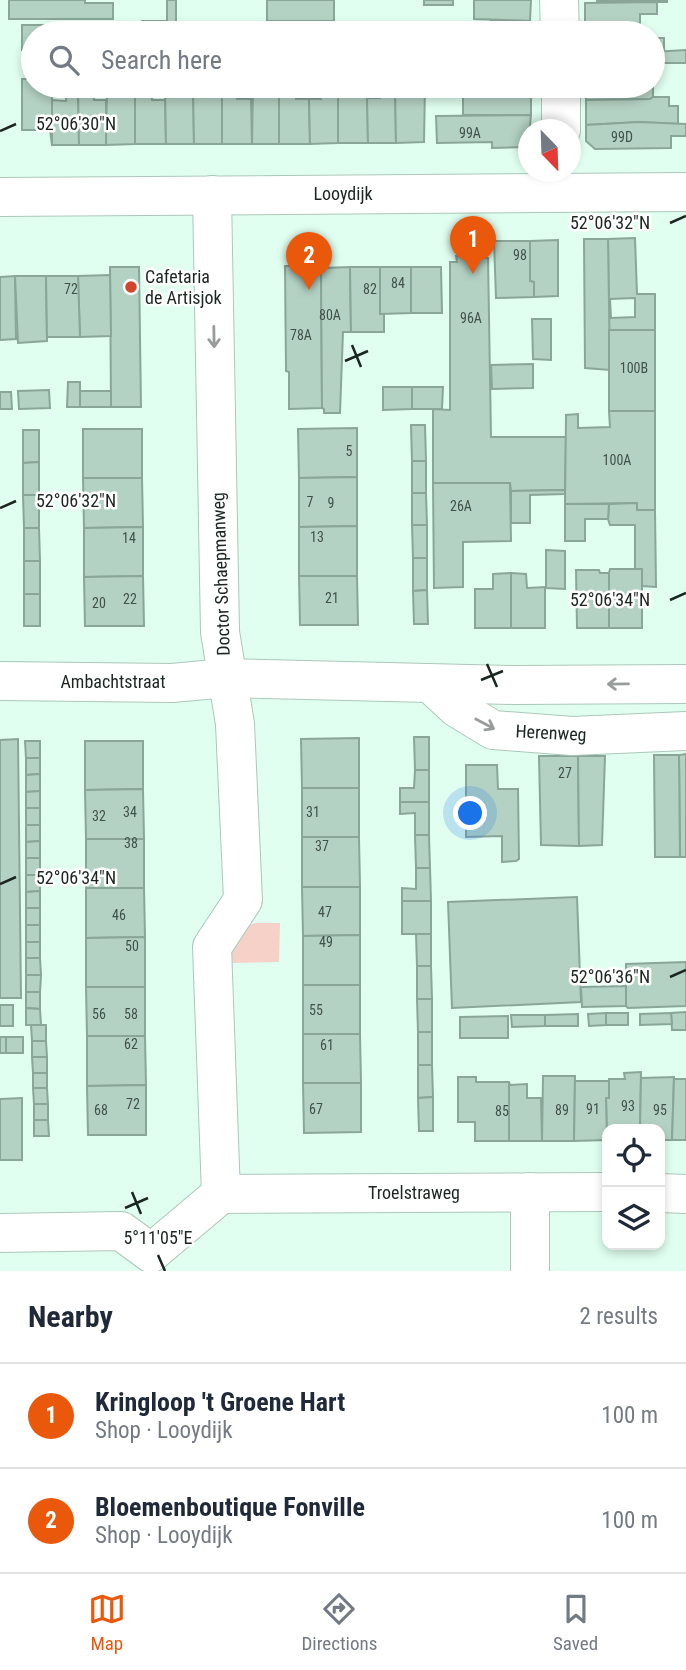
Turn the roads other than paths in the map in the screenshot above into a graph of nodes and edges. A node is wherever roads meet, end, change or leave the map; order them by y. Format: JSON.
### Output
{"nodes":[{"id":1,"x":559,"y":0,"type":"edge"},
{"id":2,"x":560,"y":21,"type":"edge"},
{"id":3,"x":561,"y":98,"type":"edge"},
{"id":4,"x":561,"y":119,"type":"edge"},
{"id":5,"x":562,"y":182,"type":"edge"},
{"id":6,"x":686,"y":192,"type":"edge"},
{"id":7,"x":212,"y":195,"type":"junction"},
{"id":8,"x":0,"y":197,"type":"edge"},
{"id":9,"x":226,"y":678,"type":"junction"},
{"id":10,"x":0,"y":681,"type":"edge"},
{"id":11,"x":431,"y":684,"type":"junction"},
{"id":12,"x":686,"y":684,"type":"edge"},
{"id":13,"x":686,"y":731,"type":"edge"},
{"id":14,"x":530,"y":1192,"type":"junction"},
{"id":15,"x":602,"y":1192,"type":"edge"},
{"id":16,"x":665,"y":1193,"type":"edge"},
{"id":17,"x":221,"y":1194,"type":"junction"},
{"id":18,"x":686,"y":1194,"type":"edge"},
{"id":19,"x":0,"y":1233,"type":"edge"},
{"id":20,"x":151,"y":1262,"type":"edge"},
{"id":21,"x":530,"y":1271,"type":"edge"}],
"edges":[{"from":1,"to":2,"type":"street"},
{"from":3,"to":4,"type":"street"},
{"from":5,"to":6,"type":"street","name":"Looydijk"},
{"from":5,"to":7,"type":"street","name":"Looydijk"},
{"from":7,"to":8,"type":"street","name":"Looydijk"},
{"from":7,"to":9,"type":"street","name":"Doctor Schaepmanweg","one_way":true},
{"from":9,"to":10,"type":"street","name":"Ambachtstraat"},
{"from":9,"to":11,"type":"street"},
{"from":9,"to":17,"type":"street","name":"Doctor Schaepmanweg"},
{"from":12,"to":11,"type":"street","one_way":true},
{"from":11,"to":13,"type":"street","name":"Herenweg","one_way":true},
{"from":14,"to":15,"type":"street","name":"Troelstraweg"},
{"from":14,"to":17,"type":"street","name":"Troelstraweg"},
{"from":14,"to":21,"type":"street"},
{"from":16,"to":18,"type":"street"},
{"from":17,"to":20,"type":"street"},
{"from":19,"to":20,"type":"street"}]}
